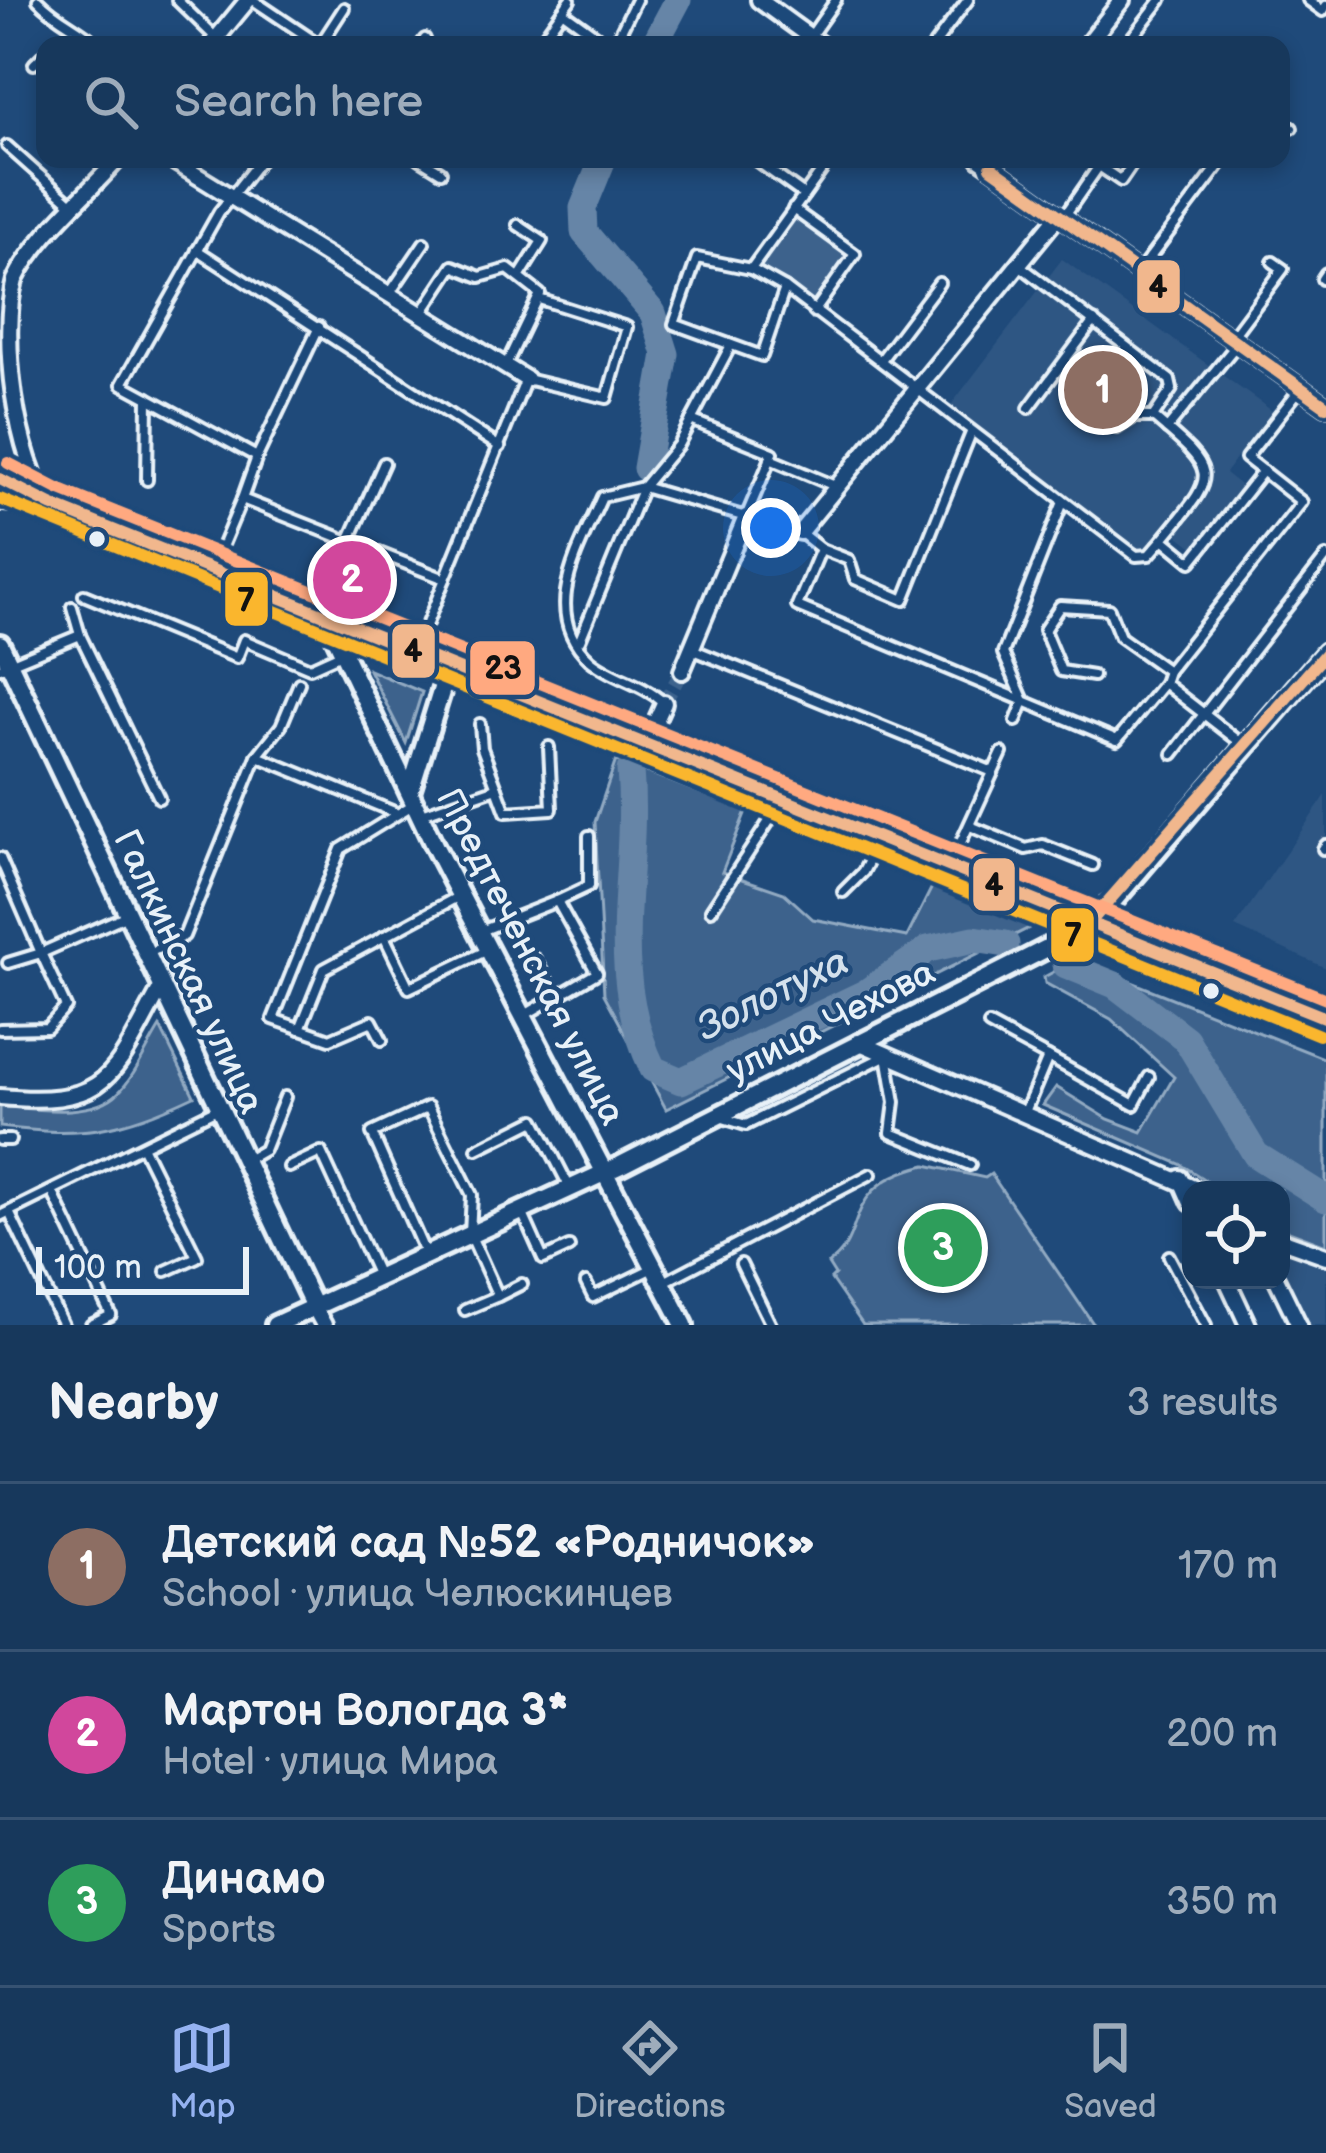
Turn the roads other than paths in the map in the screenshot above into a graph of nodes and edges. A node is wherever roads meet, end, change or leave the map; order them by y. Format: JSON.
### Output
{"nodes":[{"id":1,"x":38,"y":0,"type":"edge"},
{"id":2,"x":250,"y":0,"type":"edge"},
{"id":3,"x":636,"y":0,"type":"edge"},
{"id":4,"x":759,"y":0,"type":"edge"},
{"id":5,"x":836,"y":0,"type":"edge"},
{"id":6,"x":968,"y":0,"type":"edge"},
{"id":7,"x":1122,"y":0,"type":"edge"},
{"id":8,"x":1161,"y":0,"type":"edge"},
{"id":9,"x":1308,"y":0,"type":"edge"},
{"id":10,"x":181,"y":1,"type":"edge"},
{"id":11,"x":566,"y":3,"type":"edge"},
{"id":12,"x":1326,"y":6,"type":"edge"},
{"id":13,"x":344,"y":8,"type":"dead end"},
{"id":14,"x":88,"y":36,"type":"edge"},
{"id":15,"x":210,"y":36,"type":"edge"},
{"id":16,"x":218,"y":36,"type":"edge"},
{"id":17,"x":306,"y":36,"type":"edge"},
{"id":18,"x":326,"y":36,"type":"edge"},
{"id":19,"x":544,"y":36,"type":"edge"},
{"id":20,"x":601,"y":36,"type":"edge"},
{"id":21,"x":616,"y":36,"type":"edge"},
{"id":22,"x":808,"y":36,"type":"edge"},
{"id":23,"x":818,"y":36,"type":"edge"},
{"id":24,"x":941,"y":36,"type":"edge"},
{"id":25,"x":1094,"y":36,"type":"edge"},
{"id":26,"x":1133,"y":36,"type":"edge"},
{"id":27,"x":7,"y":146,"type":"dead end"},
{"id":28,"x":110,"y":168,"type":"edge"},
{"id":29,"x":183,"y":168,"type":"edge"},
{"id":30,"x":254,"y":168,"type":"edge"},
{"id":31,"x":435,"y":168,"type":"edge"},
{"id":32,"x":766,"y":168,"type":"edge"},
{"id":33,"x":824,"y":168,"type":"edge"},
{"id":34,"x":998,"y":168,"type":"edge"},
{"id":35,"x":1098,"y":168,"type":"edge"},
{"id":36,"x":1102,"y":168,"type":"edge"},
{"id":37,"x":1130,"y":168,"type":"edge"},
{"id":38,"x":1217,"y":168,"type":"edge"},
{"id":39,"x":441,"y":172,"type":"dead end"},
{"id":40,"x":804,"y":195,"type":"junction"},
{"id":41,"x":230,"y":200,"type":"junction"},
{"id":42,"x":75,"y":208,"type":"junction"},
{"id":43,"x":794,"y":209,"type":"junction"},
{"id":44,"x":1060,"y":218,"type":"junction"},
{"id":45,"x":518,"y":225,"type":"dead end"},
{"id":46,"x":424,"y":243,"type":"dead end"},
{"id":47,"x":197,"y":250,"type":"junction"},
{"id":48,"x":1273,"y":262,"type":"dead end"},
{"id":49,"x":1018,"y":264,"type":"junction"},
{"id":50,"x":752,"y":268,"type":"junction"},
{"id":51,"x":1138,"y":273,"type":"junction"},
{"id":52,"x":520,"y":277,"type":"junction"},
{"id":53,"x":939,"y":283,"type":"dead end"},
{"id":54,"x":785,"y":288,"type":"junction"},
{"id":55,"x":387,"y":297,"type":"junction"},
{"id":56,"x":539,"y":299,"type":"junction"},
{"id":57,"x":4,"y":306,"type":"edge"},
{"id":58,"x":814,"y":312,"type":"junction"},
{"id":59,"x":420,"y":317,"type":"junction"},
{"id":60,"x":1094,"y":321,"type":"junction"},
{"id":61,"x":319,"y":327,"type":"junction"},
{"id":62,"x":1234,"y":341,"type":"junction"},
{"id":63,"x":731,"y":345,"type":"junction"},
{"id":64,"x":881,"y":360,"type":"junction"},
{"id":65,"x":505,"y":367,"type":"junction"},
{"id":66,"x":526,"y":379,"type":"junction"},
{"id":67,"x":1300,"y":388,"type":"junction"},
{"id":68,"x":917,"y":389,"type":"junction"},
{"id":69,"x":148,"y":398,"type":"junction"},
{"id":70,"x":13,"y":406,"type":"junction"},
{"id":71,"x":1326,"y":406,"type":"edge"},
{"id":72,"x":1028,"y":408,"type":"dead end"},
{"id":73,"x":0,"y":417,"type":"edge"},
{"id":74,"x":1153,"y":417,"type":"junction"},
{"id":75,"x":691,"y":420,"type":"junction"},
{"id":76,"x":1117,"y":428,"type":"dead end"},
{"id":77,"x":1167,"y":429,"type":"junction"},
{"id":78,"x":971,"y":433,"type":"junction"},
{"id":79,"x":500,"y":447,"type":"junction"},
{"id":80,"x":257,"y":457,"type":"junction"},
{"id":81,"x":770,"y":459,"type":"junction"},
{"id":82,"x":384,"y":463,"type":"dead end"},
{"id":83,"x":1263,"y":471,"type":"junction"},
{"id":84,"x":0,"y":479,"type":"edge"},
{"id":85,"x":147,"y":480,"type":"dead end"},
{"id":86,"x":643,"y":487,"type":"junction"},
{"id":87,"x":837,"y":487,"type":"junction"},
{"id":88,"x":0,"y":495,"type":"edge"},
{"id":89,"x":242,"y":499,"type":"junction"},
{"id":90,"x":1063,"y":502,"type":"junction"},
{"id":91,"x":51,"y":505,"type":"junction"},
{"id":92,"x":746,"y":517,"type":"junction"},
{"id":93,"x":800,"y":532,"type":"junction"},
{"id":94,"x":1163,"y":539,"type":"junction"},
{"id":95,"x":349,"y":541,"type":"junction"},
{"id":96,"x":821,"y":550,"type":"junction"},
{"id":97,"x":1326,"y":557,"type":"edge"},
{"id":98,"x":213,"y":568,"type":"junction"},
{"id":99,"x":445,"y":579,"type":"junction"},
{"id":100,"x":84,"y":595,"type":"dead end"},
{"id":101,"x":72,"y":608,"type":"dead end"},
{"id":102,"x":325,"y":616,"type":"junction"},
{"id":103,"x":80,"y":635,"type":"junction"},
{"id":104,"x":580,"y":642,"type":"junction"},
{"id":105,"x":0,"y":644,"type":"edge"},
{"id":106,"x":417,"y":650,"type":"junction"},
{"id":107,"x":694,"y":650,"type":"junction"},
{"id":108,"x":1326,"y":653,"type":"edge"},
{"id":109,"x":342,"y":654,"type":"junction"},
{"id":110,"x":450,"y":663,"type":"junction"},
{"id":111,"x":5,"y":665,"type":"edge"},
{"id":112,"x":682,"y":671,"type":"tunnel mouth"},
{"id":113,"x":1168,"y":671,"type":"junction"},
{"id":114,"x":1093,"y":676,"type":"dead end"},
{"id":115,"x":299,"y":683,"type":"dead end"},
{"id":116,"x":1164,"y":683,"type":"junction"},
{"id":117,"x":1024,"y":700,"type":"junction"},
{"id":118,"x":664,"y":703,"type":"joint"},
{"id":119,"x":1203,"y":713,"type":"junction"},
{"id":120,"x":1016,"y":721,"type":"dead end"},
{"id":121,"x":480,"y":724,"type":"dead end"},
{"id":122,"x":646,"y":743,"type":"junction"},
{"id":123,"x":549,"y":746,"type":"dead end"},
{"id":124,"x":1247,"y":747,"type":"junction"},
{"id":125,"x":1002,"y":753,"type":"dead end"},
{"id":126,"x":1172,"y":754,"type":"dead end"},
{"id":127,"x":257,"y":756,"type":"junction"},
{"id":128,"x":993,"y":772,"type":"junction"},
{"id":129,"x":497,"y":788,"type":"junction"},
{"id":130,"x":159,"y":797,"type":"dead end"},
{"id":131,"x":784,"y":799,"type":"junction"},
{"id":132,"x":415,"y":803,"type":"junction"},
{"id":133,"x":396,"y":812,"type":"junction"},
{"id":134,"x":970,"y":826,"type":"junction"},
{"id":135,"x":589,"y":836,"type":"dead end"},
{"id":136,"x":880,"y":838,"type":"junction"},
{"id":137,"x":0,"y":857,"type":"edge"},
{"id":138,"x":1093,"y":865,"type":"dead end"},
{"id":139,"x":950,"y":866,"type":"junction"},
{"id":140,"x":843,"y":892,"type":"dead end"},
{"id":141,"x":460,"y":895,"type":"junction"},
{"id":142,"x":557,"y":901,"type":"junction"},
{"id":143,"x":712,"y":910,"type":"dead end"},
{"id":144,"x":127,"y":916,"type":"junction"},
{"id":145,"x":1091,"y":922,"type":"junction"},
{"id":146,"x":480,"y":932,"type":"junction"},
{"id":147,"x":384,"y":936,"type":"junction"},
{"id":148,"x":489,"y":950,"type":"junction"},
{"id":149,"x":41,"y":953,"type":"junction"},
{"id":150,"x":145,"y":955,"type":"junction"},
{"id":151,"x":535,"y":959,"type":"dead end"},
{"id":152,"x":8,"y":963,"type":"dead end"},
{"id":153,"x":161,"y":988,"type":"junction"},
{"id":154,"x":556,"y":996,"type":"junction"},
{"id":155,"x":524,"y":1016,"type":"junction"},
{"id":156,"x":1326,"y":1018,"type":"edge"},
{"id":157,"x":989,"y":1025,"type":"dead end"},
{"id":158,"x":300,"y":1028,"type":"junction"},
{"id":159,"x":0,"y":1029,"type":"edge"},
{"id":160,"x":382,"y":1040,"type":"dead end"},
{"id":161,"x":858,"y":1042,"type":"junction"},
{"id":162,"x":887,"y":1054,"type":"junction"},
{"id":163,"x":1048,"y":1057,"type":"junction"},
{"id":164,"x":1149,"y":1078,"type":"dead end"},
{"id":165,"x":0,"y":1097,"type":"edge"},
{"id":166,"x":285,"y":1097,"type":"dead end"},
{"id":167,"x":219,"y":1108,"type":"junction"},
{"id":168,"x":1024,"y":1114,"type":"junction"},
{"id":169,"x":716,"y":1116,"type":"junction"},
{"id":170,"x":143,"y":1148,"type":"junction"},
{"id":171,"x":477,"y":1149,"type":"dead end"},
{"id":172,"x":244,"y":1161,"type":"junction"},
{"id":173,"x":970,"y":1166,"type":"dead end"},
{"id":174,"x":290,"y":1167,"type":"dead end"},
{"id":175,"x":605,"y":1171,"type":"junction"},
{"id":176,"x":871,"y":1174,"type":"dead end"},
{"id":177,"x":1180,"y":1178,"type":"junction"},
{"id":178,"x":1184,"y":1181,"type":"edge"},
{"id":179,"x":1182,"y":1183,"type":"edge"},
{"id":180,"x":570,"y":1187,"type":"junction"},
{"id":181,"x":52,"y":1191,"type":"junction"},
{"id":182,"x":521,"y":1210,"type":"junction"},
{"id":183,"x":4,"y":1214,"type":"edge"},
{"id":184,"x":470,"y":1234,"type":"junction"},
{"id":185,"x":1290,"y":1243,"type":"edge"},
{"id":186,"x":569,"y":1247,"type":"dead end"},
{"id":187,"x":426,"y":1255,"type":"junction"},
{"id":188,"x":1168,"y":1256,"type":"dead end"},
{"id":189,"x":1326,"y":1256,"type":"edge"},
{"id":190,"x":740,"y":1264,"type":"dead end"},
{"id":191,"x":166,"y":1271,"type":"dead end"},
{"id":192,"x":658,"y":1275,"type":"junction"},
{"id":193,"x":379,"y":1278,"type":"junction"},
{"id":194,"x":586,"y":1282,"type":"dead end"},
{"id":195,"x":522,"y":1285,"type":"dead end"},
{"id":196,"x":1231,"y":1289,"type":"edge"},
{"id":197,"x":1281,"y":1289,"type":"edge"},
{"id":198,"x":498,"y":1296,"type":"junction"},
{"id":199,"x":314,"y":1307,"type":"junction"},
{"id":200,"x":465,"y":1310,"type":"dead end"},
{"id":201,"x":64,"y":1325,"type":"edge"},
{"id":202,"x":92,"y":1325,"type":"edge"},
{"id":203,"x":275,"y":1325,"type":"edge"},
{"id":204,"x":324,"y":1325,"type":"edge"},
{"id":205,"x":684,"y":1325,"type":"edge"},
{"id":206,"x":771,"y":1325,"type":"edge"},
{"id":207,"x":1206,"y":1325,"type":"edge"},
{"id":208,"x":1248,"y":1325,"type":"edge"},
{"id":209,"x":1299,"y":1325,"type":"edge"}],
"edges":[{"from":1,"to":14,"type":"lane"},
{"from":2,"to":16,"type":"street"},
{"from":2,"to":17,"type":"lane"},
{"from":3,"to":21,"type":"lane"},
{"from":4,"to":22,"type":"street"},
{"from":5,"to":23,"type":"lane"},
{"from":6,"to":24,"type":"lane"},
{"from":7,"to":25,"type":"street"},
{"from":8,"to":26,"type":"lane"},
{"from":9,"to":12,"type":"lane"},
{"from":10,"to":15,"type":"lane"},
{"from":11,"to":19,"type":"lane"},
{"from":11,"to":20,"type":"lane"},
{"from":13,"to":18,"type":"lane"},
{"from":27,"to":42,"type":"lane"},
{"from":28,"to":42,"type":"street"},
{"from":29,"to":41,"type":"street"},
{"from":30,"to":41,"type":"lane"},
{"from":31,"to":39,"type":"lane"},
{"from":32,"to":40,"type":"lane"},
{"from":33,"to":40,"type":"lane"},
{"from":34,"to":44,"type":"street"},
{"from":35,"to":44,"type":"lane"},
{"from":36,"to":37,"type":"lane"},
{"from":38,"to":51,"type":"lane"},
{"from":40,"to":43,"type":"lane"},
{"from":41,"to":47,"type":"lane"},
{"from":41,"to":55,"type":"street"},
{"from":42,"to":57,"type":"street"},
{"from":43,"to":50,"type":"lane"},
{"from":43,"to":58,"type":"lane"},
{"from":44,"to":49,"type":"street"},
{"from":44,"to":51,"type":"street"},
{"from":45,"to":52,"type":"lane"},
{"from":46,"to":55,"type":"lane"},
{"from":47,"to":61,"type":"lane"},
{"from":47,"to":69,"type":"lane"},
{"from":48,"to":62,"type":"lane"},
{"from":49,"to":60,"type":"lane"},
{"from":49,"to":68,"type":"street"},
{"from":50,"to":54,"type":"lane"},
{"from":50,"to":63,"type":"lane"},
{"from":51,"to":62,"type":"street"},
{"from":52,"to":56,"type":"lane"},
{"from":52,"to":59,"type":"lane"},
{"from":53,"to":64,"type":"lane"},
{"from":54,"to":58,"type":"lane"},
{"from":54,"to":63,"type":"lane"},
{"from":55,"to":59,"type":"street"},
{"from":56,"to":65,"type":"lane"},
{"from":56,"to":66,"type":"lane"},
{"from":57,"to":70,"type":"street"},
{"from":58,"to":64,"type":"lane"},
{"from":59,"to":65,"type":"street"},
{"from":60,"to":72,"type":"lane"},
{"from":60,"to":74,"type":"lane"},
{"from":61,"to":79,"type":"lane"},
{"from":61,"to":80,"type":"lane"},
{"from":62,"to":67,"type":"street"},
{"from":62,"to":77,"type":"lane"},
{"from":63,"to":75,"type":"lane"},
{"from":64,"to":68,"type":"lane"},
{"from":65,"to":66,"type":"street"},
{"from":66,"to":79,"type":"lane"},
{"from":67,"to":71,"type":"street"},
{"from":67,"to":83,"type":"lane"},
{"from":68,"to":78,"type":"lane"},
{"from":68,"to":87,"type":"street"},
{"from":69,"to":80,"type":"lane"},
{"from":69,"to":85,"type":"lane"},
{"from":70,"to":73,"type":"street"},
{"from":70,"to":91,"type":"street"},
{"from":74,"to":76,"type":"lane"},
{"from":74,"to":77,"type":"lane"},
{"from":75,"to":81,"type":"lane"},
{"from":75,"to":86,"type":"lane"},
{"from":77,"to":94,"type":"lane"},
{"from":78,"to":90,"type":"lane"},
{"from":78,"to":96,"type":"lane"},
{"from":79,"to":99,"type":"lane"},
{"from":80,"to":89,"type":"lane"},
{"from":81,"to":87,"type":"lane"},
{"from":81,"to":92,"type":"lane"},
{"from":82,"to":95,"type":"lane"},
{"from":83,"to":94,"type":"lane"},
{"from":83,"to":113,"type":"lane"},
{"from":84,"to":91,"type":"main road"},
{"from":86,"to":92,"type":"lane"},
{"from":86,"to":104,"type":"lane"},
{"from":86,"to":104,"type":"lane"},
{"from":87,"to":93,"type":"street"},
{"from":88,"to":91,"type":"main road"},
{"from":89,"to":95,"type":"lane"},
{"from":89,"to":98,"type":"lane"},
{"from":90,"to":94,"type":"lane"},
{"from":90,"to":117,"type":"lane"},
{"from":91,"to":98,"type":"main road"},
{"from":92,"to":93,"type":"street"},
{"from":92,"to":107,"type":"street"},
{"from":93,"to":96,"type":"lane"},
{"from":95,"to":99,"type":"lane"},
{"from":96,"to":117,"type":"lane"},
{"from":97,"to":119,"type":"lane"},
{"from":98,"to":102,"type":"main road"},
{"from":99,"to":106,"type":"lane"},
{"from":100,"to":109,"type":"lane"},
{"from":101,"to":103,"type":"lane"},
{"from":102,"to":106,"type":"main road"},
{"from":102,"to":109,"type":"street","name":"Предтеченская улица"},
{"from":103,"to":111,"type":"lane"},
{"from":103,"to":130,"type":"lane"},
{"from":104,"to":118,"type":"lane"},
{"from":105,"to":111,"type":"street","name":"Галкинская улица"},
{"from":106,"to":110,"type":"main road"},
{"from":107,"to":112,"type":"street"},
{"from":107,"to":128,"type":"lane"},
{"from":108,"to":124,"type":"street","name":"улица Чехова"},
{"from":109,"to":132,"type":"street","name":"Предтеченская улица"},
{"from":110,"to":122,"type":"main road"},
{"from":110,"to":132,"type":"street"},
{"from":111,"to":144,"type":"street","name":"Галкинская улица"},
{"from":113,"to":114,"type":"lane"},
{"from":113,"to":116,"type":"lane"},
{"from":115,"to":127,"type":"lane"},
{"from":116,"to":117,"type":"lane"},
{"from":116,"to":119,"type":"lane"},
{"from":117,"to":120,"type":"lane"},
{"from":118,"to":122,"type":"street"},
{"from":119,"to":124,"type":"lane"},
{"from":119,"to":126,"type":"lane"},
{"from":121,"to":129,"type":"lane"},
{"from":122,"to":131,"type":"main road"},
{"from":123,"to":129,"type":"lane"},
{"from":124,"to":145,"type":"street","name":"улица Чехова"},
{"from":125,"to":128,"type":"lane"},
{"from":127,"to":133,"type":"lane"},
{"from":127,"to":150,"type":"lane"},
{"from":128,"to":134,"type":"lane"},
{"from":129,"to":132,"type":"lane"},
{"from":131,"to":136,"type":"main road"},
{"from":131,"to":143,"type":"lane"},
{"from":132,"to":133,"type":"lane"},
{"from":132,"to":141,"type":"street","name":"Предтеченская улица"},
{"from":133,"to":158,"type":"lane"},
{"from":134,"to":138,"type":"lane"},
{"from":134,"to":139,"type":"lane"},
{"from":135,"to":142,"type":"lane"},
{"from":136,"to":139,"type":"main road"},
{"from":136,"to":140,"type":"lane"},
{"from":137,"to":149,"type":"lane"},
{"from":139,"to":145,"type":"main road"},
{"from":141,"to":146,"type":"street","name":"Предтеченская улица"},
{"from":141,"to":147,"type":"lane"},
{"from":142,"to":146,"type":"lane"},
{"from":142,"to":154,"type":"lane"},
{"from":144,"to":149,"type":"lane"},
{"from":144,"to":150,"type":"street","name":"Галкинская улица"},
{"from":145,"to":156,"type":"main road"},
{"from":145,"to":161,"type":"street","name":"улица Чехова"},
{"from":146,"to":148,"type":"street","name":"Предтеченская улица"},
{"from":147,"to":148,"type":"lane"},
{"from":147,"to":158,"type":"lane"},
{"from":148,"to":155,"type":"street","name":"Предтеченская улица"},
{"from":149,"to":152,"type":"lane"},
{"from":149,"to":159,"type":"lane"},
{"from":150,"to":153,"type":"street","name":"Галкинская улица"},
{"from":151,"to":154,"type":"lane"},
{"from":153,"to":165,"type":"street"},
{"from":153,"to":167,"type":"street","name":"Галкинская улица"},
{"from":154,"to":155,"type":"lane"},
{"from":155,"to":175,"type":"street","name":"Предтеченская улица"},
{"from":157,"to":163,"type":"lane"},
{"from":158,"to":160,"type":"lane"},
{"from":161,"to":162,"type":"street"},
{"from":161,"to":169,"type":"street","name":"улица Чехова"},
{"from":162,"to":168,"type":"street"},
{"from":162,"to":169,"type":"lane"},
{"from":162,"to":173,"type":"lane"},
{"from":163,"to":164,"type":"lane"},
{"from":163,"to":168,"type":"lane"},
{"from":166,"to":172,"type":"lane"},
{"from":167,"to":170,"type":"lane"},
{"from":167,"to":172,"type":"street","name":"Галкинская улица"},
{"from":168,"to":177,"type":"street"},
{"from":169,"to":175,"type":"street","name":"улица Чехова"},
{"from":170,"to":181,"type":"lane"},
{"from":170,"to":191,"type":"lane"},
{"from":171,"to":180,"type":"lane"},
{"from":172,"to":199,"type":"street","name":"Галкинская улица"},
{"from":174,"to":193,"type":"lane"},
{"from":175,"to":180,"type":"street","name":"улица Чехова"},
{"from":175,"to":192,"type":"street","name":"Предтеченская улица"},
{"from":176,"to":192,"type":"lane"},
{"from":177,"to":178,"type":"street"},
{"from":177,"to":179,"type":"street"},
{"from":180,"to":182,"type":"street","name":"улица Чехова"},
{"from":181,"to":183,"type":"lane"},
{"from":181,"to":202,"type":"lane"},
{"from":182,"to":184,"type":"street","name":"улица Чехова"},
{"from":182,"to":186,"type":"lane"},
{"from":183,"to":201,"type":"lane"},
{"from":184,"to":187,"type":"street","name":"улица Чехова"},
{"from":184,"to":187,"type":"lane"},
{"from":184,"to":198,"type":"lane"},
{"from":185,"to":189,"type":"street"},
{"from":187,"to":193,"type":"street","name":"улица Чехова"},
{"from":188,"to":207,"type":"lane"},
{"from":190,"to":206,"type":"lane"},
{"from":192,"to":194,"type":"lane"},
{"from":192,"to":205,"type":"street","name":"Предтеченская улица"},
{"from":193,"to":199,"type":"street","name":"улица Чехова"},
{"from":195,"to":198,"type":"lane"},
{"from":196,"to":208,"type":"street"},
{"from":197,"to":209,"type":"street"},
{"from":198,"to":200,"type":"lane"},
{"from":199,"to":203,"type":"street","name":"улица Чехова"},
{"from":199,"to":204,"type":"street","name":"Галкинская улица"}]}
